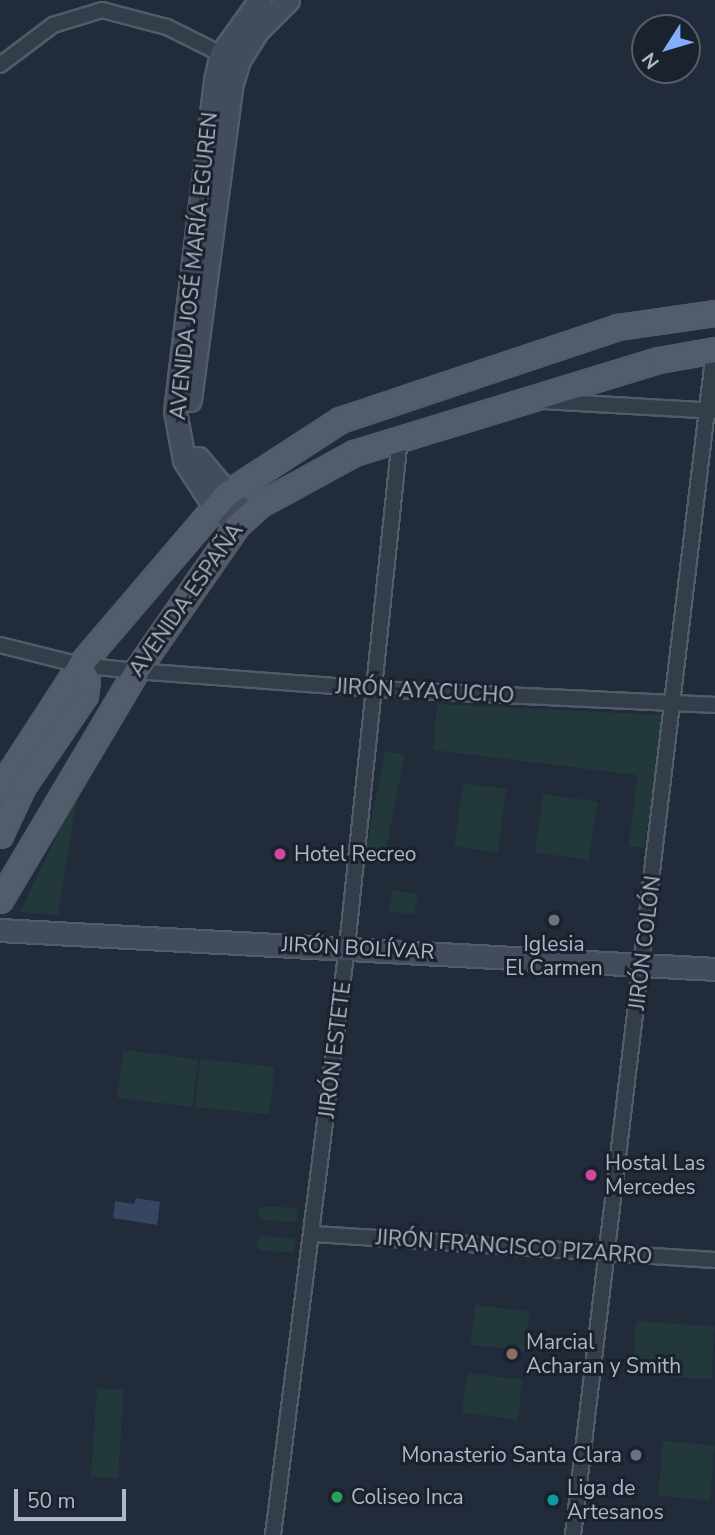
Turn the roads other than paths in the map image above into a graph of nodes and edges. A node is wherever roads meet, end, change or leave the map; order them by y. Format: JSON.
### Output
{"nodes":[{"id":1,"x":260,"y":0,"type":"edge"},
{"id":2,"x":288,"y":0,"type":"edge"},
{"id":3,"x":221,"y":54,"type":"junction"},
{"id":4,"x":0,"y":65,"type":"edge"},
{"id":5,"x":715,"y":313,"type":"edge"},
{"id":6,"x":714,"y":350,"type":"edge"},
{"id":7,"x":523,"y":400,"type":"junction"},
{"id":8,"x":711,"y":411,"type":"edge"},
{"id":9,"x":340,"y":420,"type":"junction"},
{"id":10,"x":400,"y":438,"type":"junction"},
{"id":11,"x":354,"y":453,"type":"junction"},
{"id":12,"x":220,"y":500,"type":"junction"},
{"id":13,"x":242,"y":520,"type":"junction"},
{"id":14,"x":0,"y":645,"type":"edge"},
{"id":15,"x":80,"y":665,"type":"junction"},
{"id":16,"x":136,"y":671,"type":"junction"},
{"id":17,"x":377,"y":689,"type":"junction"},
{"id":18,"x":673,"y":703,"type":"junction"},
{"id":19,"x":715,"y":705,"type":"edge"},
{"id":20,"x":0,"y":788,"type":"edge"},
{"id":21,"x":0,"y":835,"type":"edge"},
{"id":22,"x":0,"y":900,"type":"edge"},
{"id":23,"x":0,"y":930,"type":"edge"},
{"id":24,"x":347,"y":947,"type":"junction"},
{"id":25,"x":642,"y":966,"type":"junction"},
{"id":26,"x":715,"y":969,"type":"edge"},
{"id":27,"x":314,"y":1234,"type":"junction"},
{"id":28,"x":607,"y":1254,"type":"junction"},
{"id":29,"x":715,"y":1260,"type":"edge"},
{"id":30,"x":274,"y":1535,"type":"edge"},
{"id":31,"x":573,"y":1535,"type":"edge"}],
"edges":[{"from":1,"to":3,"type":"main road","name":"AVENIDA JOSÉ MARÍA EGUREN"},
{"from":2,"to":12,"type":"main road","name":"AVENIDA JOSÉ MARÍA EGUREN"},
{"from":3,"to":4,"type":"street"},
{"from":3,"to":12,"type":"main road","name":"AVENIDA JOSÉ MARÍA EGUREN"},
{"from":5,"to":9,"type":"main road","name":"AVENIDA ESPAÑA"},
{"from":6,"to":7,"type":"main road","name":"AVENIDA ESPAÑA"},
{"from":6,"to":8,"type":"street","name":"JIRÓN COLÓN"},
{"from":7,"to":8,"type":"street"},
{"from":7,"to":10,"type":"main road","name":"AVENIDA ESPAÑA"},
{"from":8,"to":18,"type":"street","name":"JIRÓN COLÓN"},
{"from":9,"to":11,"type":"main road"},
{"from":9,"to":12,"type":"main road","name":"AVENIDA ESPAÑA"},
{"from":10,"to":11,"type":"main road","name":"AVENIDA ESPAÑA"},
{"from":10,"to":17,"type":"street","name":"JIRÓN ESTETE"},
{"from":11,"to":13,"type":"main road","name":"AVENIDA ESPAÑA"},
{"from":12,"to":13,"type":"main road","name":"AVENIDA JOSÉ MARÍA EGUREN"},
{"from":12,"to":15,"type":"main road","name":"AVENIDA ESPAÑA"},
{"from":13,"to":16,"type":"main road","name":"AVENIDA ESPAÑA"},
{"from":14,"to":15,"type":"street","name":"JIRÓN AYACUCHO"},
{"from":15,"to":16,"type":"street","name":"JIRÓN AYACUCHO"},
{"from":15,"to":20,"type":"main road","name":"AVENIDA ESPAÑA"},
{"from":15,"to":21,"type":"main road"},
{"from":16,"to":17,"type":"street","name":"JIRÓN AYACUCHO"},
{"from":16,"to":22,"type":"main road","name":"AVENIDA ESPAÑA"},
{"from":17,"to":18,"type":"street","name":"JIRÓN AYACUCHO"},
{"from":17,"to":24,"type":"street","name":"JIRÓN ESTETE"},
{"from":18,"to":19,"type":"street","name":"JIRÓN AYACUCHO"},
{"from":18,"to":25,"type":"street","name":"JIRÓN COLÓN"},
{"from":23,"to":24,"type":"main road","name":"JIRÓN BOLÍVAR"},
{"from":24,"to":25,"type":"main road","name":"JIRÓN BOLÍVAR"},
{"from":24,"to":27,"type":"street","name":"JIRÓN ESTETE"},
{"from":25,"to":26,"type":"main road","name":"JIRÓN BOLÍVAR"},
{"from":25,"to":28,"type":"street","name":"JIRÓN COLÓN"},
{"from":27,"to":28,"type":"street","name":"JIRÓN FRANCISCO PIZARRO"},
{"from":27,"to":30,"type":"street","name":"JIRÓN ESTETE"},
{"from":28,"to":29,"type":"street","name":"JIRÓN FRANCISCO PIZARRO"},
{"from":28,"to":31,"type":"street","name":"JIRÓN COLÓN"}]}
